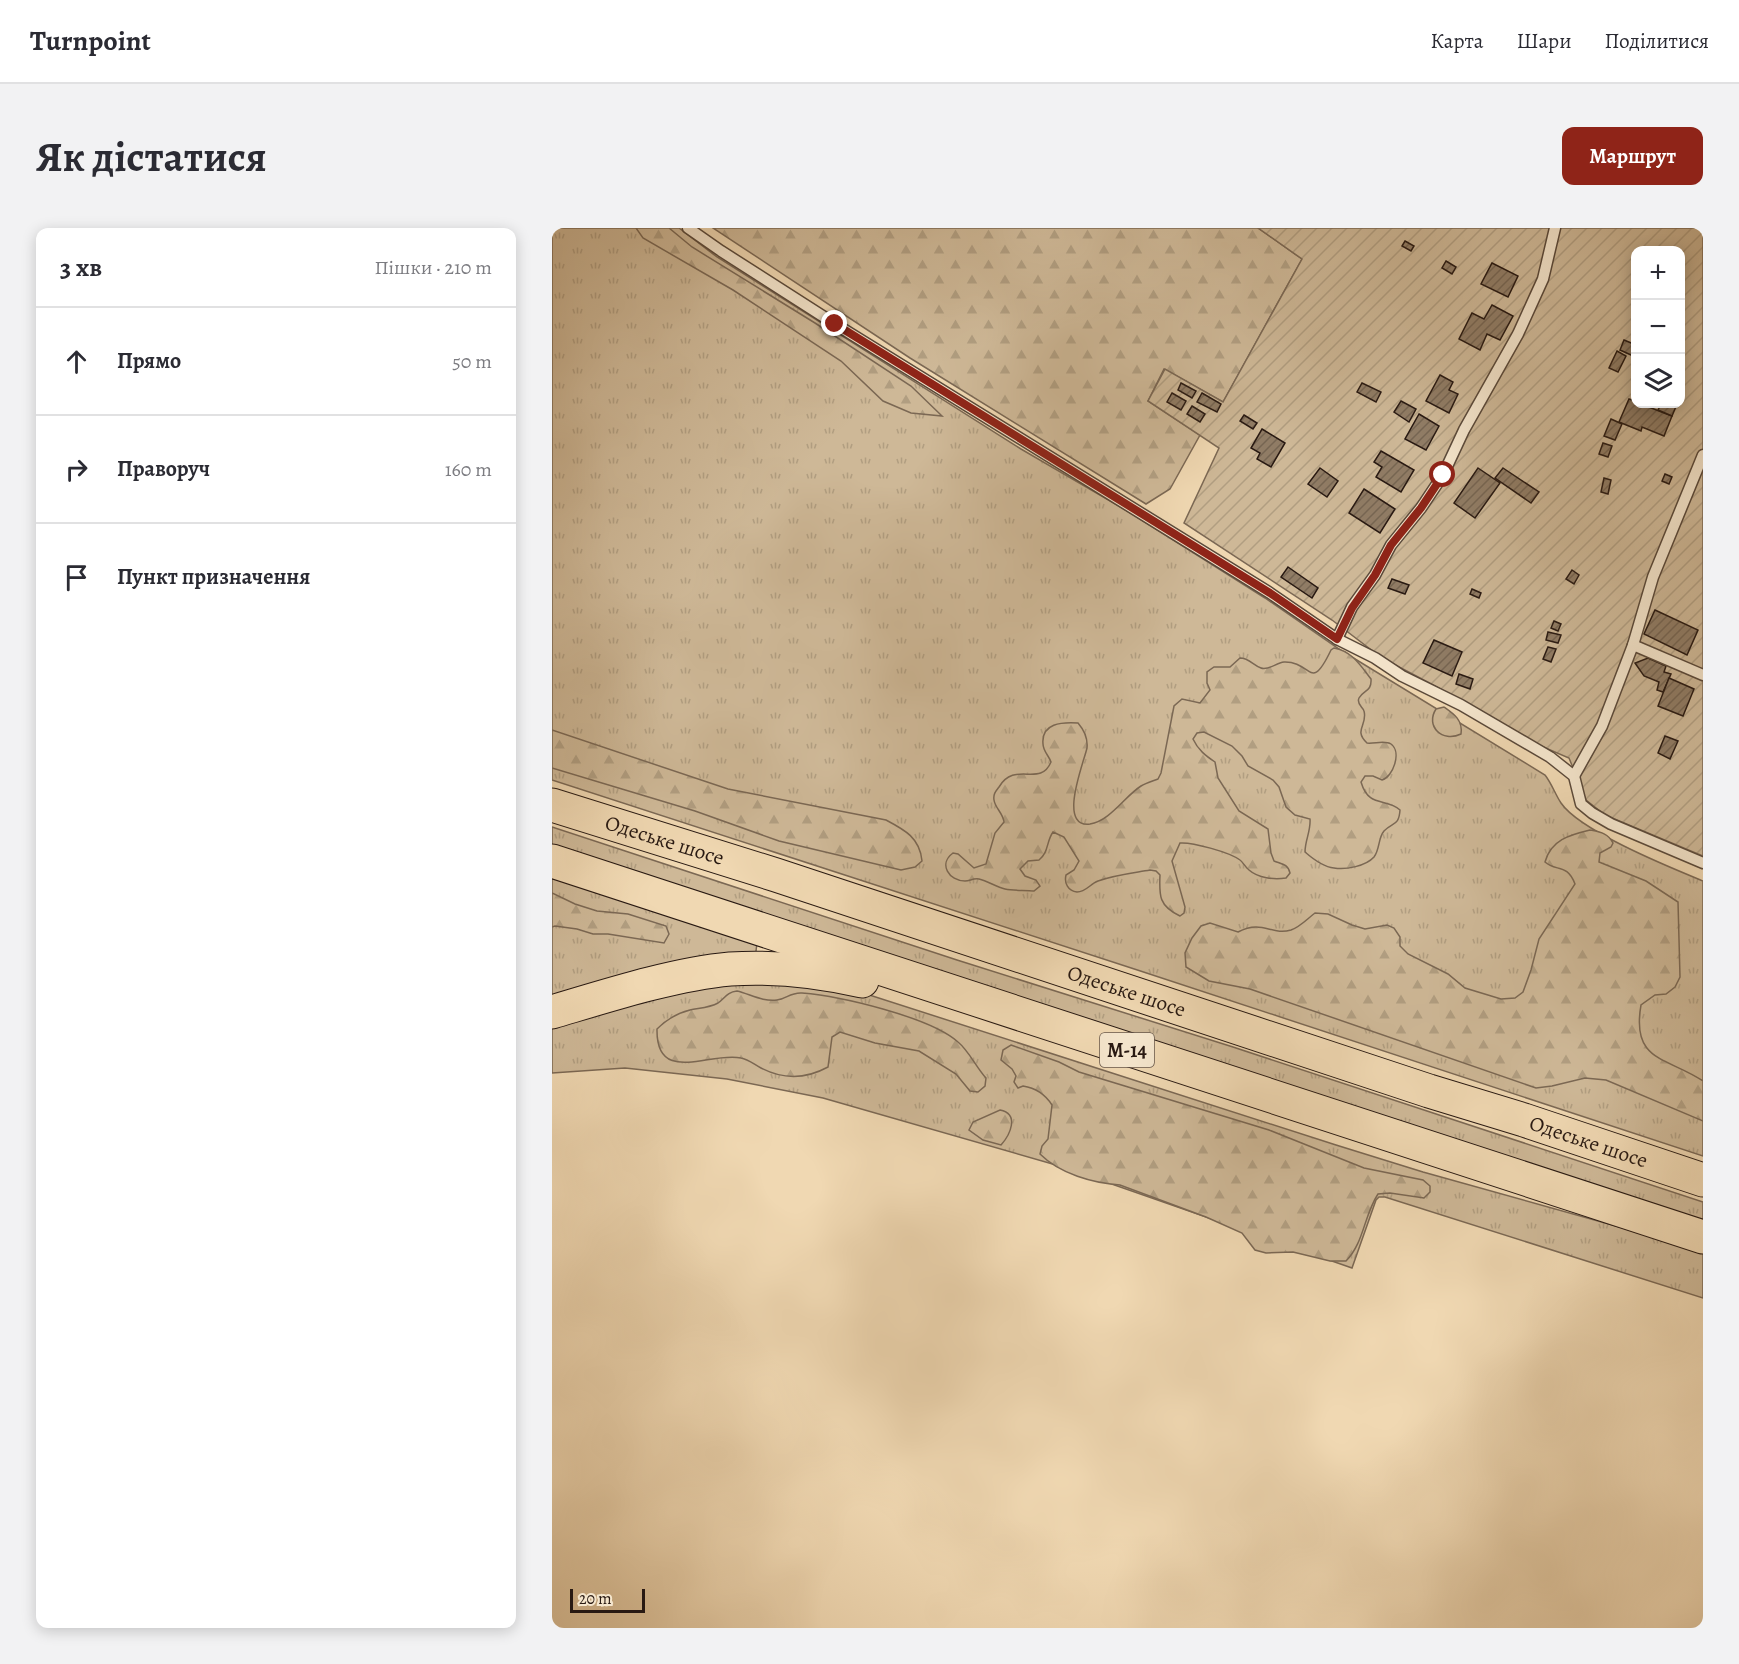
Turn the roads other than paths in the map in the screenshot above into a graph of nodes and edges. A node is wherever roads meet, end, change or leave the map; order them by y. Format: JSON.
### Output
{"nodes":[{"id":1,"x":688,"y":228,"type":"edge"},
{"id":2,"x":1554,"y":228,"type":"edge"},
{"id":3,"x":1703,"y":455,"type":"edge"},
{"id":4,"x":1337,"y":639,"type":"junction"},
{"id":5,"x":1633,"y":645,"type":"junction"},
{"id":6,"x":1703,"y":675,"type":"edge"},
{"id":7,"x":1574,"y":776,"type":"junction"},
{"id":8,"x":552,"y":805,"type":"edge"},
{"id":9,"x":552,"y":861,"type":"edge"},
{"id":10,"x":1703,"y":863,"type":"edge"},
{"id":11,"x":552,"y":1012,"type":"edge"},
{"id":12,"x":1026,"y":1016,"type":"junction"},
{"id":13,"x":1703,"y":1180,"type":"edge"},
{"id":14,"x":1703,"y":1238,"type":"edge"}],
"edges":[{"from":1,"to":4,"type":"lane"},
{"from":2,"to":4,"type":"lane"},
{"from":3,"to":5,"type":"lane"},
{"from":4,"to":7,"type":"lane"},
{"from":5,"to":6,"type":"lane"},
{"from":5,"to":7,"type":"lane"},
{"from":7,"to":10,"type":"lane"},
{"from":8,"to":13,"type":"highway","name":"Одеське шосе"},
{"from":9,"to":12,"type":"highway","number":"М-14"},
{"from":11,"to":12,"type":"highway"},
{"from":12,"to":14,"type":"highway","number":"М-14"}]}
